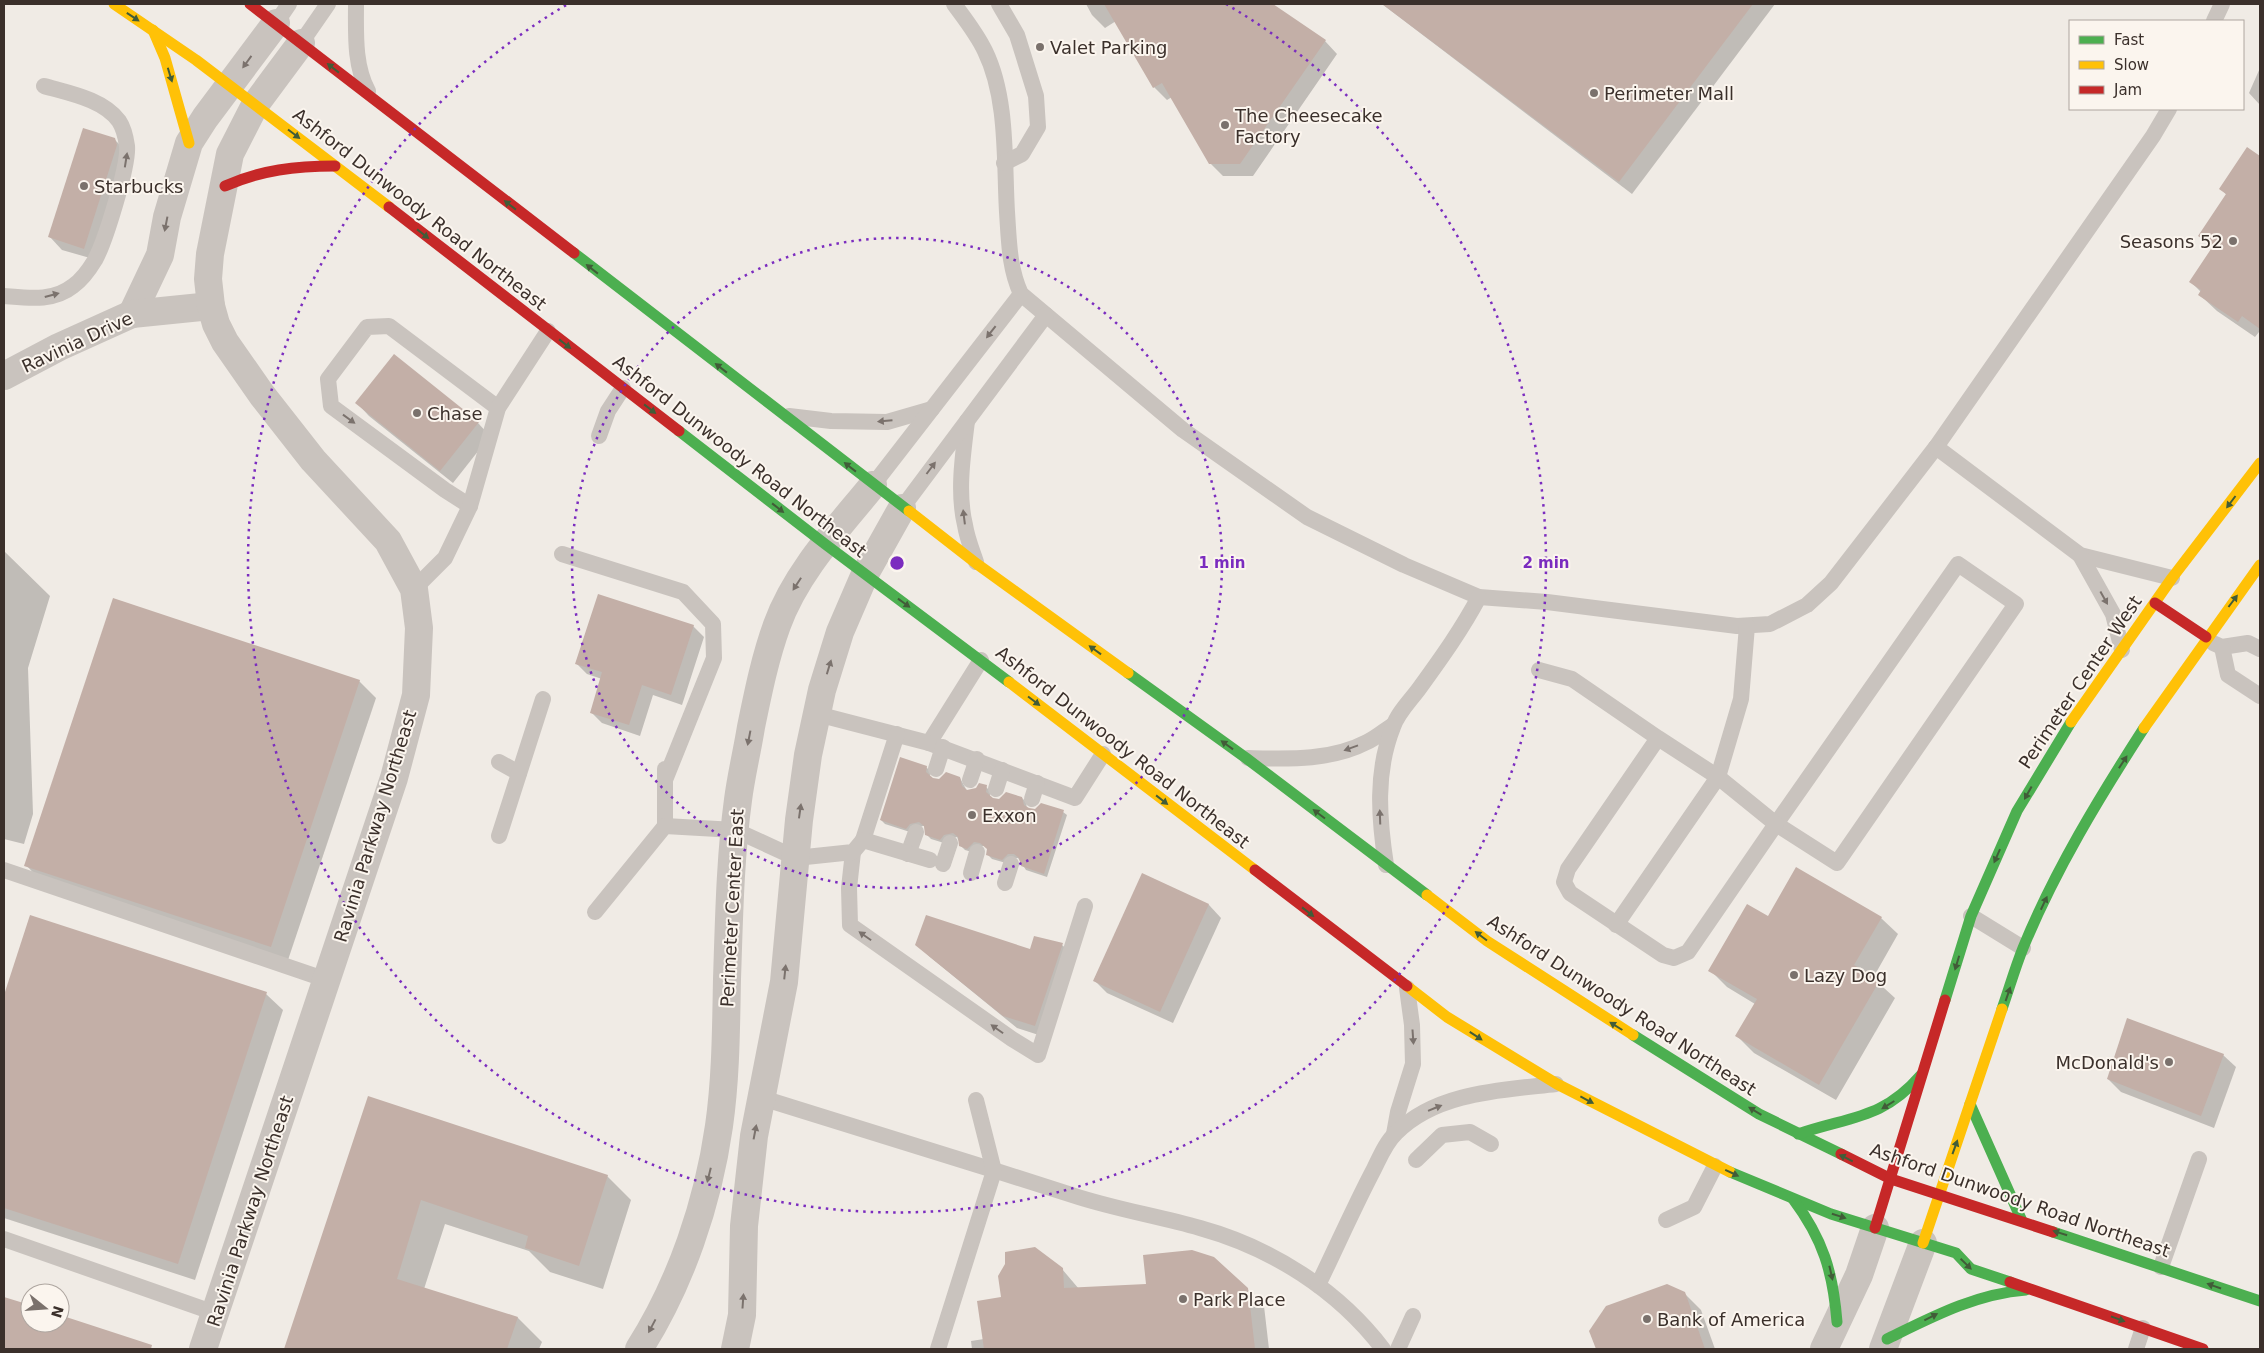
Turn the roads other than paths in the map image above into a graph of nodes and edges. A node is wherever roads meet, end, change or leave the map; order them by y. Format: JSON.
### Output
{"nodes":[{"id":1,"x":114,"y":4,"type":"edge"},
{"id":2,"x":250,"y":4,"type":"edge"},
{"id":3,"x":328,"y":4,"type":"edge"},
{"id":4,"x":356,"y":4,"type":"edge"},
{"id":5,"x":954,"y":4,"type":"edge"},
{"id":6,"x":999,"y":4,"type":"edge"},
{"id":7,"x":2222,"y":4,"type":"edge"},
{"id":8,"x":282,"y":13,"type":"edge"},
{"id":9,"x":2214,"y":20,"type":"edge"},
{"id":10,"x":153,"y":30,"type":"junction"},
{"id":11,"x":301,"y":42,"type":"junction"},
{"id":12,"x":44,"y":86,"type":"dead end"},
{"id":13,"x":230,"y":86,"type":"junction"},
{"id":14,"x":371,"y":98,"type":"junction"},
{"id":15,"x":255,"y":105,"type":"junction"},
{"id":16,"x":2168,"y":110,"type":"edge"},
{"id":17,"x":189,"y":143,"type":"junction"},
{"id":18,"x":1004,"y":163,"type":"junction"},
{"id":19,"x":335,"y":166,"type":"junction"},
{"id":20,"x":225,"y":186,"type":"junction"},
{"id":21,"x":1021,"y":294,"type":"junction"},
{"id":22,"x":4,"y":296,"type":"edge"},
{"id":23,"x":211,"y":306,"type":"junction"},
{"id":24,"x":132,"y":314,"type":"junction"},
{"id":25,"x":1046,"y":315,"type":"junction"},
{"id":26,"x":548,"y":330,"type":"junction"},
{"id":27,"x":4,"y":376,"type":"edge"},
{"id":28,"x":623,"y":388,"type":"junction"},
{"id":29,"x":498,"y":408,"type":"junction"},
{"id":30,"x":932,"y":409,"type":"junction"},
{"id":31,"x":782,"y":415,"type":"junction"},
{"id":32,"x":967,"y":420,"type":"junction"},
{"id":33,"x":599,"y":436,"type":"dead end"},
{"id":34,"x":1936,"y":447,"type":"junction"},
{"id":35,"x":2260,"y":463,"type":"edge"},
{"id":36,"x":873,"y":486,"type":"junction"},
{"id":37,"x":470,"y":506,"type":"junction"},
{"id":38,"x":902,"y":508,"type":"junction"},
{"id":39,"x":825,"y":544,"type":"junction"},
{"id":40,"x":562,"y":554,"type":"dead end"},
{"id":41,"x":2080,"y":555,"type":"junction"},
{"id":42,"x":977,"y":564,"type":"junction"},
{"id":43,"x":2260,"y":565,"type":"edge"},
{"id":44,"x":864,"y":574,"type":"junction"},
{"id":45,"x":2172,"y":578,"type":"junction"},
{"id":46,"x":414,"y":590,"type":"junction"},
{"id":47,"x":1479,"y":597,"type":"junction"},
{"id":48,"x":2155,"y":603,"type":"junction"},
{"id":49,"x":1747,"y":626,"type":"junction"},
{"id":50,"x":2206,"y":637,"type":"junction"},
{"id":51,"x":2222,"y":647,"type":"junction"},
{"id":52,"x":2260,"y":649,"type":"edge"},
{"id":53,"x":2122,"y":650,"type":"junction"},
{"id":54,"x":981,"y":660,"type":"junction"},
{"id":55,"x":1539,"y":670,"type":"dead end"},
{"id":56,"x":2260,"y":696,"type":"edge"},
{"id":57,"x":543,"y":699,"type":"dead end"},
{"id":58,"x":817,"y":714,"type":"junction"},
{"id":59,"x":1393,"y":725,"type":"junction"},
{"id":60,"x":897,"y":734,"type":"junction"},
{"id":61,"x":1658,"y":738,"type":"junction"},
{"id":62,"x":936,"y":745,"type":"junction"},
{"id":63,"x":664,"y":754,"type":"dead end"},
{"id":64,"x":1103,"y":754,"type":"junction"},
{"id":65,"x":1246,"y":758,"type":"junction"},
{"id":66,"x":977,"y":760,"type":"junction"},
{"id":67,"x":499,"y":762,"type":"dead end"},
{"id":68,"x":936,"y":769,"type":"dead end"},
{"id":69,"x":1002,"y":770,"type":"junction"},
{"id":70,"x":519,"y":773,"type":"junction"},
{"id":71,"x":1718,"y":777,"type":"junction"},
{"id":72,"x":665,"y":780,"type":"junction"},
{"id":73,"x":970,"y":780,"type":"dead end"},
{"id":74,"x":1037,"y":783,"type":"junction"},
{"id":75,"x":996,"y":788,"type":"dead end"},
{"id":76,"x":1032,"y":800,"type":"dead end"},
{"id":77,"x":1776,"y":824,"type":"junction"},
{"id":78,"x":665,"y":826,"type":"junction"},
{"id":79,"x":735,"y":830,"type":"junction"},
{"id":80,"x":916,"y":832,"type":"dead end"},
{"id":81,"x":499,"y":836,"type":"dead end"},
{"id":82,"x":950,"y":843,"type":"dead end"},
{"id":83,"x":858,"y":846,"type":"junction"},
{"id":84,"x":977,"y":852,"type":"dead end"},
{"id":85,"x":908,"y":854,"type":"junction"},
{"id":86,"x":796,"y":858,"type":"junction"},
{"id":87,"x":1011,"y":864,"type":"dead end"},
{"id":88,"x":1386,"y":865,"type":"junction"},
{"id":89,"x":4,"y":870,"type":"edge"},
{"id":90,"x":970,"y":872,"type":"dead end"},
{"id":91,"x":1005,"y":883,"type":"dead end"},
{"id":92,"x":1085,"y":906,"type":"dead end"},
{"id":93,"x":595,"y":912,"type":"dead end"},
{"id":94,"x":1971,"y":916,"type":"junction"},
{"id":95,"x":1616,"y":926,"type":"junction"},
{"id":96,"x":2023,"y":948,"type":"junction"},
{"id":97,"x":327,"y":980,"type":"junction"},
{"id":98,"x":1407,"y":988,"type":"junction"},
{"id":99,"x":727,"y":1031,"type":"junction"},
{"id":100,"x":1923,"y":1072,"type":"junction"},
{"id":101,"x":1557,"y":1084,"type":"junction"},
{"id":102,"x":762,"y":1098,"type":"junction"},
{"id":103,"x":976,"y":1100,"type":"dead end"},
{"id":104,"x":1970,"y":1104,"type":"junction"},
{"id":105,"x":1394,"y":1134,"type":"junction"},
{"id":106,"x":1798,"y":1134,"type":"junction"},
{"id":107,"x":1491,"y":1144,"type":"dead end"},
{"id":108,"x":716,"y":1148,"type":"junction"},
{"id":109,"x":2199,"y":1159,"type":"dead end"},
{"id":110,"x":1416,"y":1160,"type":"dead end"},
{"id":111,"x":1715,"y":1166,"type":"junction"},
{"id":112,"x":994,"y":1171,"type":"junction"},
{"id":113,"x":1890,"y":1178,"type":"junction"},
{"id":114,"x":1938,"y":1194,"type":"junction"},
{"id":115,"x":1793,"y":1199,"type":"junction"},
{"id":116,"x":1666,"y":1220,"type":"dead end"},
{"id":117,"x":2022,"y":1221,"type":"junction"},
{"id":118,"x":1875,"y":1228,"type":"junction"},
{"id":119,"x":4,"y":1239,"type":"edge"},
{"id":120,"x":1923,"y":1243,"type":"junction"},
{"id":121,"x":2160,"y":1267,"type":"junction"},
{"id":122,"x":1318,"y":1285,"type":"junction"},
{"id":123,"x":2034,"y":1290,"type":"junction"},
{"id":124,"x":2260,"y":1302,"type":"edge"},
{"id":125,"x":215,"y":1314,"type":"junction"},
{"id":126,"x":1413,"y":1316,"type":"dead end"},
{"id":127,"x":1837,"y":1322,"type":"junction"},
{"id":128,"x":2143,"y":1328,"type":"junction"},
{"id":129,"x":1885,"y":1344,"type":"edge"},
{"id":130,"x":203,"y":1349,"type":"edge"},
{"id":131,"x":639,"y":1349,"type":"edge"},
{"id":132,"x":735,"y":1349,"type":"edge"},
{"id":133,"x":938,"y":1349,"type":"edge"},
{"id":134,"x":1383,"y":1349,"type":"edge"},
{"id":135,"x":1398,"y":1349,"type":"edge"},
{"id":136,"x":1824,"y":1349,"type":"edge"},
{"id":137,"x":2136,"y":1349,"type":"edge"},
{"id":138,"x":2203,"y":1349,"type":"edge"}],
"edges":[{"from":1,"to":10,"type":"main road","name":"Ashford Dunwoody Road Northeast","one_way":true},
{"from":2,"to":8,"type":"main road","name":"Ashford Dunwoody Road Northeast"},
{"from":3,"to":11,"type":"lane"},
{"from":4,"to":14,"type":"lane"},
{"from":5,"to":18,"type":"lane"},
{"from":6,"to":18,"type":"lane"},
{"from":7,"to":9,"type":"lane"},
{"from":8,"to":11,"type":"main road","name":"Ashford Dunwoody Road Northeast"},
{"from":8,"to":13,"type":"street","one_way":true},
{"from":10,"to":13,"type":"main road","name":"Ashford Dunwoody Road Northeast"},
{"from":10,"to":17,"type":"main road","one_way":true},
{"from":14,"to":11,"type":"main road","name":"Ashford Dunwoody Road Northeast","one_way":true},
{"from":11,"to":15,"type":"street","name":"Ravinia Parkway Northeast"},
{"from":22,"to":12,"type":"lane","one_way":true},
{"from":13,"to":15,"type":"main road","name":"Ashford Dunwoody Road Northeast"},
{"from":13,"to":17,"type":"street"},
{"from":31,"to":14,"type":"main road","name":"Ashford Dunwoody Road Northeast","one_way":true},
{"from":15,"to":19,"type":"main road","name":"Ashford Dunwoody Road Northeast","one_way":true},
{"from":15,"to":20,"type":"street","name":"Ravinia Parkway Northeast"},
{"from":16,"to":34,"type":"lane"},
{"from":17,"to":24,"type":"street","one_way":true},
{"from":18,"to":21,"type":"lane"},
{"from":19,"to":20,"type":"main road"},
{"from":19,"to":26,"type":"main road","name":"Ashford Dunwoody Road Northeast","one_way":true},
{"from":20,"to":23,"type":"street","name":"Ravinia Parkway Northeast"},
{"from":21,"to":25,"type":"lane"},
{"from":21,"to":30,"type":"lane","one_way":true},
{"from":23,"to":24,"type":"street","name":"Ravinia Drive"},
{"from":23,"to":46,"type":"street","name":"Ravinia Parkway Northeast"},
{"from":24,"to":27,"type":"street","name":"Ravinia Drive"},
{"from":25,"to":32,"type":"lane"},
{"from":25,"to":47,"type":"lane"},
{"from":26,"to":28,"type":"main road","name":"Ashford Dunwoody Road Northeast","one_way":true},
{"from":26,"to":29,"type":"lane"},
{"from":28,"to":33,"type":"lane"},
{"from":28,"to":39,"type":"main road","name":"Ashford Dunwoody Road Northeast","one_way":true},
{"from":29,"to":37,"type":"lane"},
{"from":29,"to":37,"type":"lane","one_way":true},
{"from":30,"to":31,"type":"lane","one_way":true},
{"from":30,"to":36,"type":"lane"},
{"from":36,"to":31,"type":"main road","name":"Ashford Dunwoody Road Northeast","one_way":true},
{"from":38,"to":32,"type":"lane","one_way":true},
{"from":42,"to":32,"type":"lane","one_way":true},
{"from":34,"to":41,"type":"lane"},
{"from":34,"to":49,"type":"lane"},
{"from":35,"to":45,"type":"main road","name":"Perimeter Center West","one_way":true},
{"from":36,"to":38,"type":"main road","name":"Ashford Dunwoody Road Northeast"},
{"from":36,"to":39,"type":"street","name":"Perimeter Center East"},
{"from":37,"to":46,"type":"lane"},
{"from":38,"to":42,"type":"main road","name":"Ashford Dunwoody Road Northeast"},
{"from":38,"to":44,"type":"street"},
{"from":39,"to":44,"type":"main road","name":"Ashford Dunwoody Road Northeast"},
{"from":39,"to":79,"type":"street","name":"Perimeter Center East","one_way":true},
{"from":40,"to":72,"type":"lane"},
{"from":41,"to":45,"type":"lane"},
{"from":41,"to":53,"type":"lane","one_way":true},
{"from":65,"to":42,"type":"main road","name":"Ashford Dunwoody Road Northeast","one_way":true},
{"from":50,"to":43,"type":"main road","one_way":true},
{"from":44,"to":54,"type":"main road","name":"Ashford Dunwoody Road Northeast","one_way":true},
{"from":58,"to":44,"type":"street","one_way":true},
{"from":45,"to":48,"type":"main road","name":"Perimeter Center West"},
{"from":46,"to":97,"type":"street","name":"Ravinia Parkway Northeast"},
{"from":47,"to":49,"type":"lane"},
{"from":47,"to":59,"type":"lane"},
{"from":48,"to":50,"type":"main road"},
{"from":48,"to":53,"type":"main road","name":"Perimeter Center West"},
{"from":49,"to":71,"type":"lane"},
{"from":50,"to":51,"type":"lane"},
{"from":96,"to":50,"type":"main road","one_way":true},
{"from":51,"to":52,"type":"lane"},
{"from":51,"to":56,"type":"lane"},
{"from":53,"to":94,"type":"main road","name":"Perimeter Center West","one_way":true},
{"from":54,"to":62,"type":"lane"},
{"from":54,"to":64,"type":"main road","name":"Ashford Dunwoody Road Northeast","one_way":true},
{"from":55,"to":61,"type":"lane"},
{"from":57,"to":70,"type":"lane"},
{"from":58,"to":60,"type":"lane"},
{"from":86,"to":58,"type":"street","one_way":true},
{"from":59,"to":65,"type":"lane","one_way":true},
{"from":88,"to":59,"type":"lane","one_way":true},
{"from":60,"to":62,"type":"lane"},
{"from":60,"to":83,"type":"lane"},
{"from":61,"to":71,"type":"lane"},
{"from":61,"to":95,"type":"lane"},
{"from":62,"to":66,"type":"lane"},
{"from":62,"to":68,"type":"lane"},
{"from":63,"to":72,"type":"lane"},
{"from":64,"to":74,"type":"lane"},
{"from":64,"to":98,"type":"main road","name":"Ashford Dunwoody Road Northeast","one_way":true},
{"from":88,"to":65,"type":"main road","name":"Ashford Dunwoody Road Northeast","one_way":true},
{"from":66,"to":69,"type":"lane"},
{"from":66,"to":73,"type":"lane"},
{"from":67,"to":70,"type":"lane"},
{"from":69,"to":74,"type":"lane"},
{"from":69,"to":75,"type":"lane"},
{"from":70,"to":81,"type":"lane"},
{"from":71,"to":77,"type":"lane"},
{"from":71,"to":95,"type":"lane"},
{"from":72,"to":78,"type":"lane"},
{"from":74,"to":76,"type":"lane"},
{"from":77,"to":77,"type":"lane"},
{"from":77,"to":95,"type":"lane"},
{"from":78,"to":79,"type":"lane"},
{"from":78,"to":93,"type":"lane"},
{"from":79,"to":86,"type":"lane"},
{"from":79,"to":99,"type":"street","name":"Perimeter Center East"},
{"from":80,"to":85,"type":"lane"},
{"from":82,"to":85,"type":"lane"},
{"from":83,"to":85,"type":"lane"},
{"from":83,"to":86,"type":"lane"},
{"from":92,"to":83,"type":"lane","one_way":true},
{"from":84,"to":90,"type":"lane"},
{"from":102,"to":86,"type":"street","one_way":true},
{"from":87,"to":91,"type":"lane"},
{"from":106,"to":88,"type":"main road","name":"Ashford Dunwoody Road Northeast","one_way":true},
{"from":89,"to":97,"type":"lane"},
{"from":94,"to":96,"type":"lane"},
{"from":94,"to":100,"type":"main road","name":"Perimeter Center West","one_way":true},
{"from":104,"to":96,"type":"main road","one_way":true},
{"from":97,"to":125,"type":"street","name":"Ravinia Parkway Northeast"},
{"from":98,"to":101,"type":"main road","name":"Ashford Dunwoody Road Northeast","one_way":true},
{"from":98,"to":105,"type":"lane","one_way":true},
{"from":99,"to":102,"type":"street"},
{"from":99,"to":108,"type":"street","name":"Perimeter Center East"},
{"from":100,"to":106,"type":"main road","one_way":true},
{"from":100,"to":113,"type":"main road","name":"Perimeter Center West"},
{"from":105,"to":101,"type":"lane","one_way":true},
{"from":101,"to":111,"type":"main road","name":"Ashford Dunwoody Road Northeast","one_way":true},
{"from":102,"to":108,"type":"street"},
{"from":102,"to":112,"type":"lane"},
{"from":132,"to":102,"type":"street","one_way":true},
{"from":103,"to":112,"type":"lane"},
{"from":114,"to":104,"type":"main road","one_way":true},
{"from":104,"to":117,"type":"main road"},
{"from":105,"to":122,"type":"lane"},
{"from":113,"to":106,"type":"main road","name":"Ashford Dunwoody Road Northeast","one_way":true},
{"from":107,"to":110,"type":"lane"},
{"from":108,"to":131,"type":"street","name":"Perimeter Center East","one_way":true},
{"from":109,"to":121,"type":"lane"},
{"from":111,"to":115,"type":"main road","name":"Ashford Dunwoody Road Northeast","one_way":true},
{"from":111,"to":116,"type":"lane"},
{"from":112,"to":122,"type":"lane"},
{"from":112,"to":133,"type":"lane"},
{"from":113,"to":114,"type":"main road","name":"Ashford Dunwoody Road Northeast"},
{"from":113,"to":118,"type":"main road","name":"Perimeter Center West"},
{"from":114,"to":117,"type":"main road","name":"Ashford Dunwoody Road Northeast"},
{"from":114,"to":120,"type":"main road"},
{"from":115,"to":118,"type":"main road","name":"Ashford Dunwoody Road Northeast","one_way":true},
{"from":115,"to":127,"type":"main road","one_way":true},
{"from":121,"to":117,"type":"main road","name":"Ashford Dunwoody Road Northeast","one_way":true},
{"from":118,"to":120,"type":"main road","name":"Ashford Dunwoody Road Northeast"},
{"from":118,"to":127,"type":"street"},
{"from":119,"to":125,"type":"lane"},
{"from":120,"to":123,"type":"main road","name":"Ashford Dunwoody Road Northeast","one_way":true},
{"from":120,"to":129,"type":"street"},
{"from":124,"to":121,"type":"main road","name":"Ashford Dunwoody Road Northeast","one_way":true},
{"from":122,"to":134,"type":"lane"},
{"from":123,"to":128,"type":"main road","name":"Ashford Dunwoody Road Northeast","one_way":true},
{"from":129,"to":123,"type":"main road","one_way":true},
{"from":125,"to":130,"type":"street","name":"Ravinia Parkway Northeast"},
{"from":126,"to":135,"type":"lane"},
{"from":127,"to":136,"type":"street"},
{"from":128,"to":137,"type":"lane"},
{"from":128,"to":138,"type":"main road","name":"Ashford Dunwoody Road Northeast"}]}
